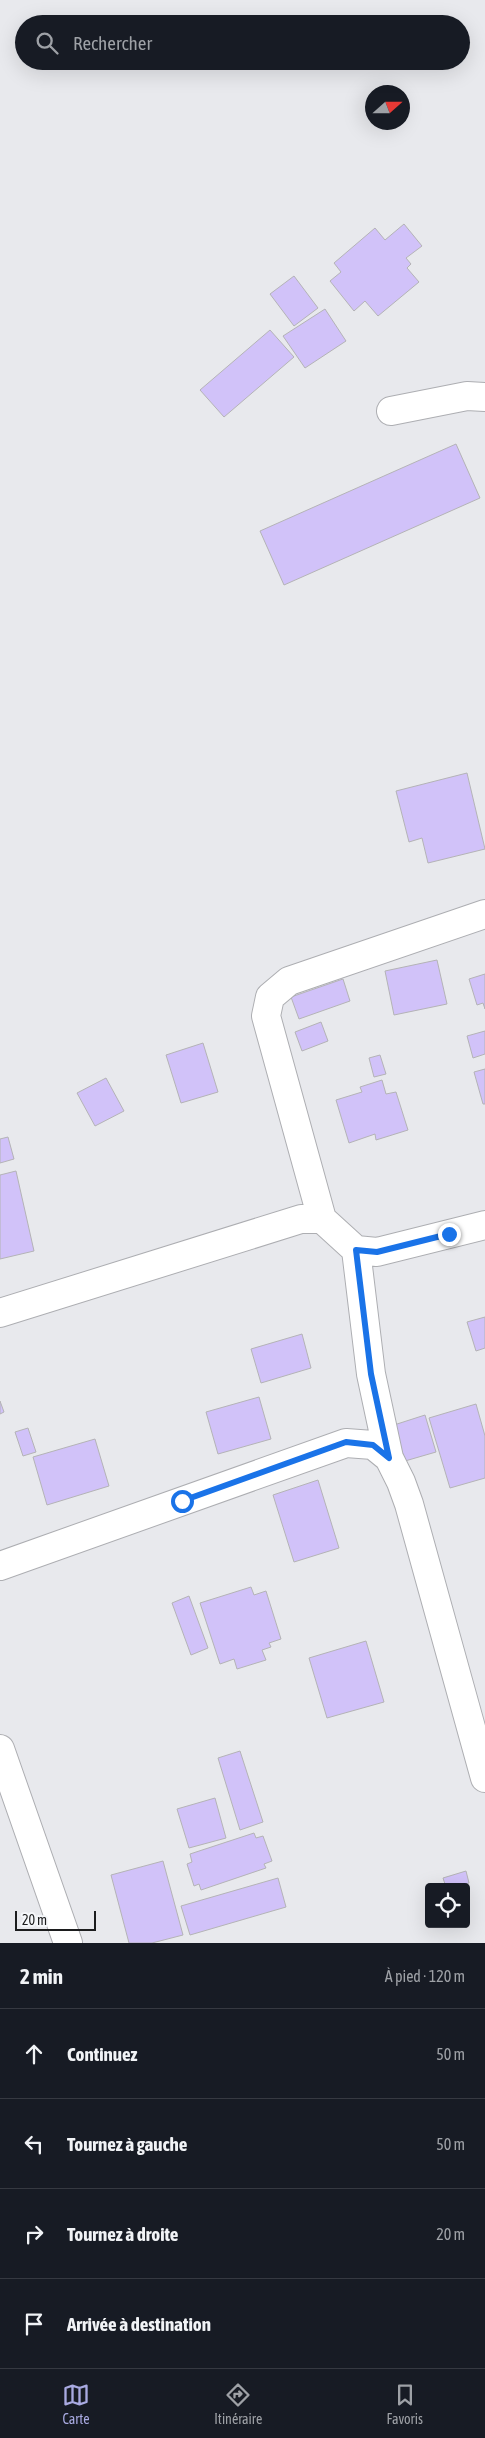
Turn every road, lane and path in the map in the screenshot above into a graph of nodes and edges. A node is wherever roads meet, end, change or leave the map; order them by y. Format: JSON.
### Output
{"nodes":[{"id":1,"x":485,"y":397,"type":"edge"},
{"id":2,"x":391,"y":411,"type":"dead end"},
{"id":3,"x":485,"y":914,"type":"edge"},
{"id":4,"x":322,"y":1219,"type":"junction"},
{"id":5,"x":485,"y":1225,"type":"edge"},
{"id":6,"x":356,"y":1250,"type":"junction"},
{"id":7,"x":0,"y":1313,"type":"edge"},
{"id":8,"x":389,"y":1458,"type":"junction"},
{"id":9,"x":0,"y":1566,"type":"edge"},
{"id":10,"x":0,"y":1749,"type":"edge"},
{"id":11,"x":485,"y":1778,"type":"edge"},
{"id":12,"x":68,"y":1943,"type":"edge"}],
"edges":[{"from":1,"to":2,"type":"street"},
{"from":3,"to":4,"type":"street"},
{"from":4,"to":6,"type":"street"},
{"from":4,"to":7,"type":"street"},
{"from":5,"to":6,"type":"street"},
{"from":6,"to":8,"type":"street"},
{"from":8,"to":9,"type":"street"},
{"from":8,"to":11,"type":"street"},
{"from":10,"to":12,"type":"street"}]}
